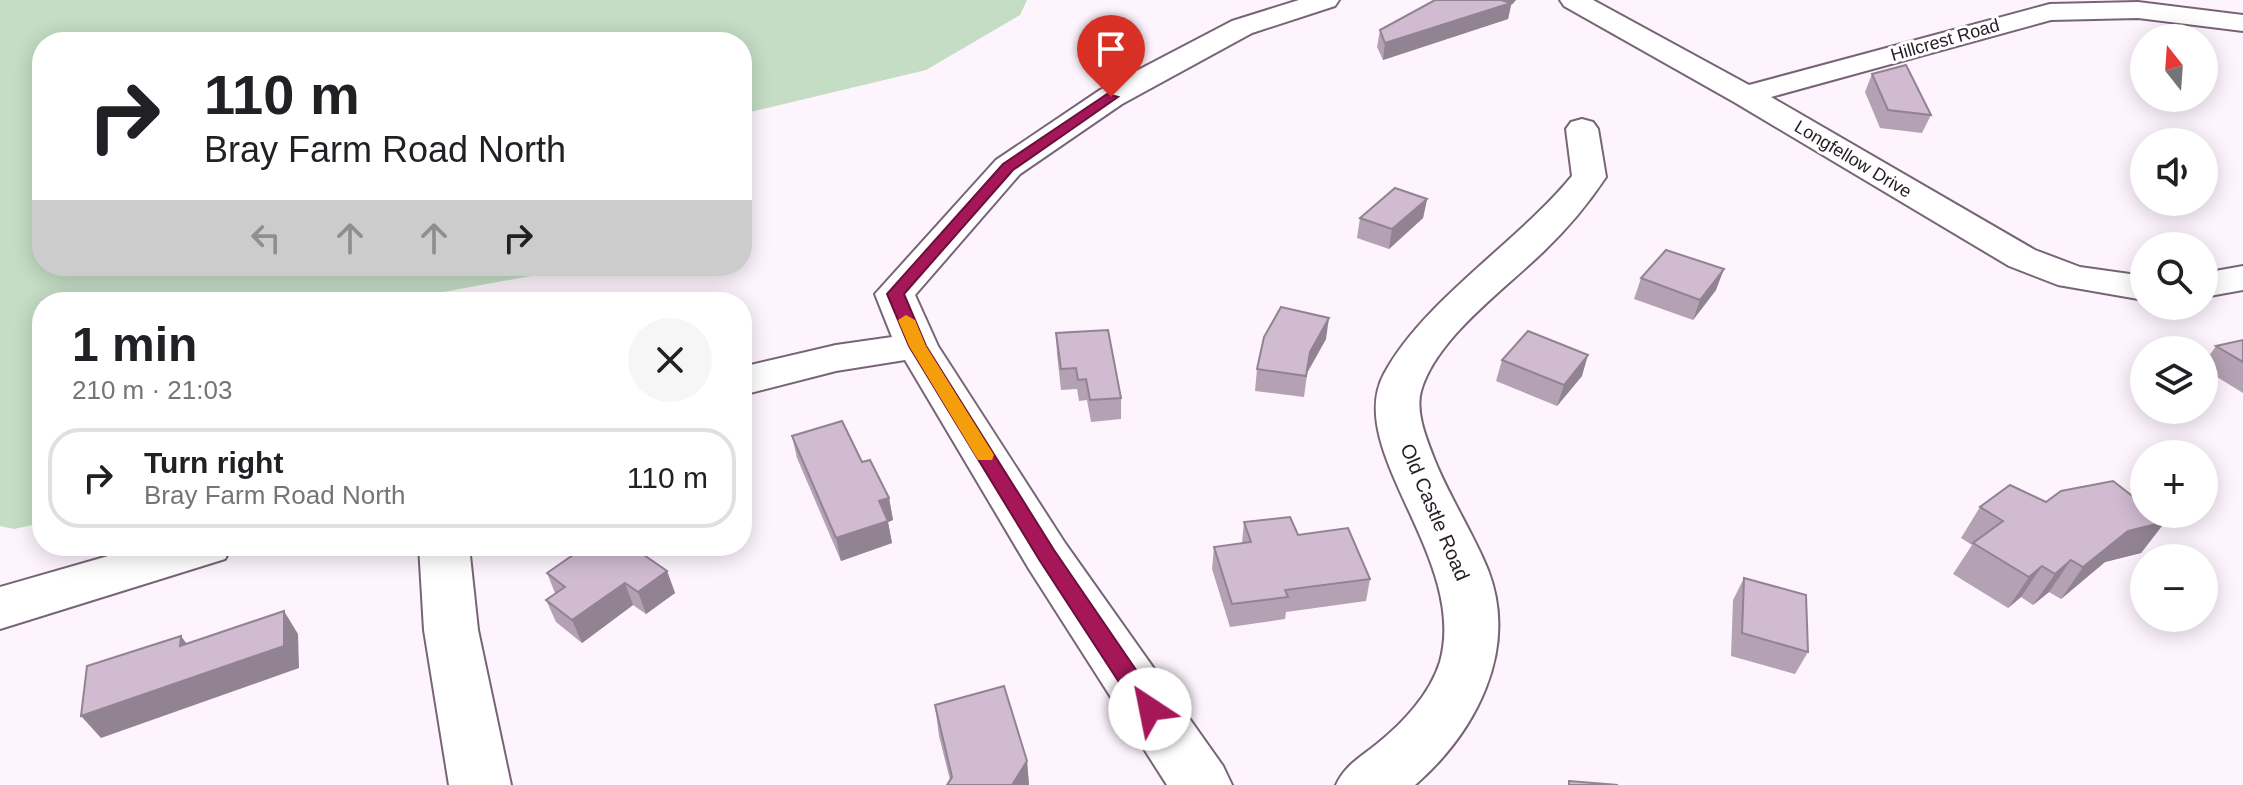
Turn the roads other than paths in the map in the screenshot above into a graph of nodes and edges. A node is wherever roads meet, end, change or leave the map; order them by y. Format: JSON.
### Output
{"nodes":[{"id":1,"x":1326,"y":0,"type":"edge"},
{"id":2,"x":1573,"y":0,"type":"edge"},
{"id":3,"x":2243,"y":23,"type":"edge"},
{"id":4,"x":1745,"y":95,"type":"junction"},
{"id":5,"x":1582,"y":129,"type":"dead end"},
{"id":6,"x":2243,"y":278,"type":"edge"},
{"id":7,"x":2218,"y":282,"type":"edge"},
{"id":8,"x":2130,"y":286,"type":"edge"},
{"id":9,"x":917,"y":346,"type":"junction"},
{"id":10,"x":752,"y":379,"type":"edge"},
{"id":11,"x":174,"y":556,"type":"edge"},
{"id":12,"x":445,"y":556,"type":"edge"},
{"id":13,"x":0,"y":608,"type":"edge"},
{"id":14,"x":480,"y":785,"type":"edge"},
{"id":15,"x":1201,"y":785,"type":"edge"},
{"id":16,"x":1367,"y":785,"type":"edge"}],
"edges":[{"from":1,"to":9,"type":"street"},
{"from":2,"to":4,"type":"street","name":"Longfellow Drive"},
{"from":3,"to":4,"type":"street","name":"Hillcrest Road"},
{"from":4,"to":8,"type":"street","name":"Longfellow Drive"},
{"from":5,"to":16,"type":"street","name":"Old Castle Road"},
{"from":6,"to":7,"type":"street"},
{"from":9,"to":10,"type":"street"},
{"from":9,"to":15,"type":"street"},
{"from":11,"to":13,"type":"street"},
{"from":12,"to":14,"type":"street"}]}
